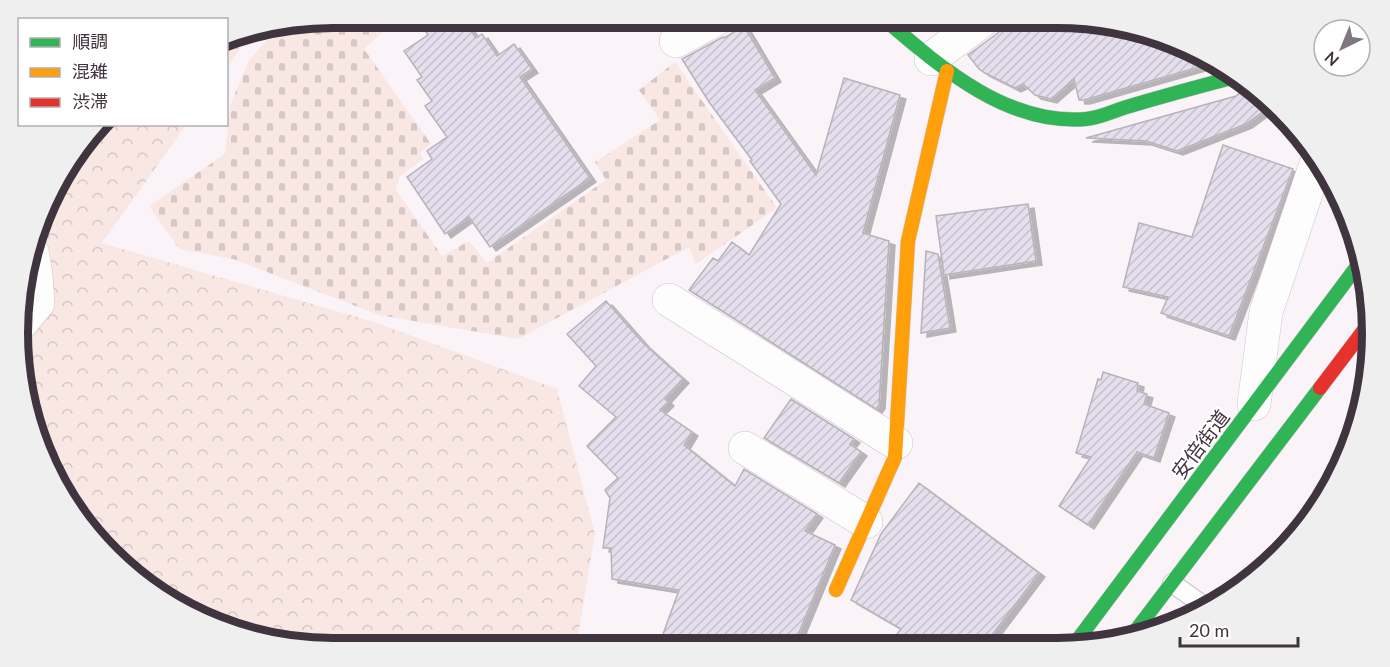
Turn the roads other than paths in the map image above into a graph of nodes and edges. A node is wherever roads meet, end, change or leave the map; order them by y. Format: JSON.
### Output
{"nodes":[{"id":1,"x":696,"y":28,"type":"edge"},
{"id":2,"x":895,"y":28,"type":"edge"},
{"id":3,"x":976,"y":28,"type":"edge"},
{"id":4,"x":676,"y":41,"type":"dead end"},
{"id":5,"x":939,"y":65,"type":"junction"},
{"id":6,"x":1225,"y":80,"type":"edge"},
{"id":7,"x":1314,"y":170,"type":"edge"},
{"id":8,"x":35,"y":269,"type":"edge"},
{"id":9,"x":1355,"y":269,"type":"edge"},
{"id":10,"x":669,"y":300,"type":"dead end"},
{"id":11,"x":29,"y":313,"type":"edge"},
{"id":12,"x":1362,"y":333,"type":"edge"},
{"id":13,"x":1254,"y":404,"type":"junction"},
{"id":14,"x":896,"y":443,"type":"junction"},
{"id":15,"x":745,"y":448,"type":"dead end"},
{"id":16,"x":866,"y":522,"type":"junction"},
{"id":17,"x":1172,"y":583,"type":"junction"},
{"id":18,"x":836,"y":590,"type":"dead end"},
{"id":19,"x":1200,"y":603,"type":"edge"},
{"id":20,"x":1138,"y":627,"type":"edge"},
{"id":21,"x":1078,"y":638,"type":"edge"}],
"edges":[{"from":1,"to":4,"type":"street"},
{"from":2,"to":5,"type":"street"},
{"from":3,"to":5,"type":"street"},
{"from":5,"to":6,"type":"street"},
{"from":5,"to":14,"type":"street"},
{"from":7,"to":13,"type":"street"},
{"from":8,"to":11,"type":"street"},
{"from":9,"to":13,"type":"street","name":"安倍街道"},
{"from":10,"to":14,"type":"street"},
{"from":12,"to":17,"type":"street"},
{"from":13,"to":21,"type":"street","name":"安倍街道"},
{"from":14,"to":16,"type":"street"},
{"from":15,"to":16,"type":"street"},
{"from":16,"to":18,"type":"street"},
{"from":17,"to":19,"type":"lane"},
{"from":17,"to":20,"type":"street"}]}
